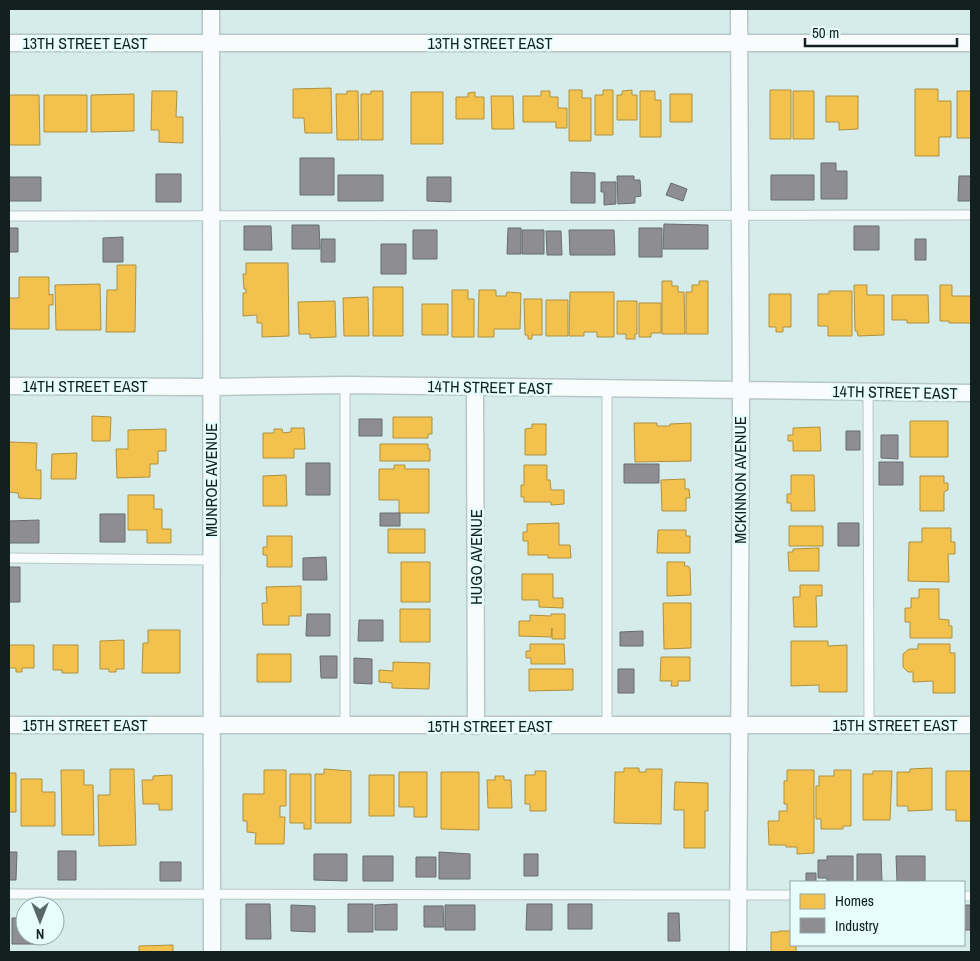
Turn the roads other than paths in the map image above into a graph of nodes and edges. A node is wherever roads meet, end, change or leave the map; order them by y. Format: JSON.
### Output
{"nodes":[{"id":1,"x":211,"y":9,"type":"edge"},
{"id":2,"x":739,"y":9,"type":"edge"},
{"id":3,"x":739,"y":42,"type":"junction"},
{"id":4,"x":971,"y":42,"type":"edge"},
{"id":5,"x":9,"y":43,"type":"edge"},
{"id":6,"x":211,"y":43,"type":"junction"},
{"id":7,"x":739,"y":215,"type":"junction"},
{"id":8,"x":971,"y":215,"type":"edge"},
{"id":9,"x":9,"y":216,"type":"edge"},
{"id":10,"x":212,"y":217,"type":"junction"},
{"id":11,"x":345,"y":385,"type":"junction"},
{"id":12,"x":9,"y":386,"type":"edge"},
{"id":13,"x":211,"y":387,"type":"junction"},
{"id":14,"x":475,"y":387,"type":"junction"},
{"id":15,"x":607,"y":388,"type":"junction"},
{"id":16,"x":741,"y":389,"type":"junction"},
{"id":17,"x":868,"y":392,"type":"junction"},
{"id":18,"x":971,"y":393,"type":"edge"},
{"id":19,"x":9,"y":558,"type":"edge"},
{"id":20,"x":211,"y":560,"type":"junction"},
{"id":21,"x":9,"y":725,"type":"edge"},
{"id":22,"x":212,"y":725,"type":"junction"},
{"id":23,"x":345,"y":725,"type":"junction"},
{"id":24,"x":739,"y":725,"type":"junction"},
{"id":25,"x":869,"y":725,"type":"junction"},
{"id":26,"x":971,"y":725,"type":"edge"},
{"id":27,"x":476,"y":726,"type":"junction"},
{"id":28,"x":608,"y":726,"type":"junction"},
{"id":29,"x":9,"y":894,"type":"edge"},
{"id":30,"x":212,"y":895,"type":"junction"},
{"id":31,"x":738,"y":895,"type":"junction"},
{"id":32,"x":790,"y":895,"type":"edge"},
{"id":33,"x":212,"y":952,"type":"edge"},
{"id":34,"x":738,"y":952,"type":"edge"}],
"edges":[{"from":1,"to":6,"type":"street","name":"MUNROE AVENUE"},
{"from":2,"to":3,"type":"street","name":"MCKINNON AVENUE"},
{"from":3,"to":4,"type":"street","name":"13TH STREET EAST"},
{"from":3,"to":6,"type":"street","name":"13TH STREET EAST"},
{"from":3,"to":7,"type":"street","name":"MCKINNON AVENUE"},
{"from":5,"to":6,"type":"street","name":"13TH STREET EAST"},
{"from":6,"to":10,"type":"street","name":"MUNROE AVENUE"},
{"from":7,"to":8,"type":"lane"},
{"from":7,"to":10,"type":"lane"},
{"from":7,"to":16,"type":"street","name":"MCKINNON AVENUE"},
{"from":9,"to":10,"type":"lane"},
{"from":10,"to":13,"type":"street","name":"MUNROE AVENUE"},
{"from":11,"to":13,"type":"street","name":"14TH STREET EAST"},
{"from":11,"to":14,"type":"street","name":"14TH STREET EAST"},
{"from":11,"to":23,"type":"lane"},
{"from":12,"to":13,"type":"street","name":"14TH STREET EAST"},
{"from":13,"to":20,"type":"street","name":"MUNROE AVENUE"},
{"from":14,"to":15,"type":"street","name":"14TH STREET EAST"},
{"from":14,"to":27,"type":"street","name":"HUGO AVENUE"},
{"from":15,"to":16,"type":"street","name":"14TH STREET EAST"},
{"from":15,"to":28,"type":"lane"},
{"from":16,"to":17,"type":"street","name":"14TH STREET EAST"},
{"from":16,"to":24,"type":"street","name":"MCKINNON AVENUE"},
{"from":17,"to":18,"type":"street","name":"14TH STREET EAST"},
{"from":17,"to":25,"type":"lane"},
{"from":19,"to":20,"type":"lane"},
{"from":20,"to":22,"type":"street","name":"MUNROE AVENUE"},
{"from":21,"to":22,"type":"street","name":"15TH STREET EAST"},
{"from":22,"to":23,"type":"street","name":"15TH STREET EAST"},
{"from":22,"to":30,"type":"street","name":"MUNROE AVENUE"},
{"from":23,"to":27,"type":"street","name":"15TH STREET EAST"},
{"from":24,"to":25,"type":"street","name":"15TH STREET EAST"},
{"from":24,"to":28,"type":"street","name":"15TH STREET EAST"},
{"from":24,"to":31,"type":"street","name":"MCKINNON AVENUE"},
{"from":25,"to":26,"type":"street","name":"15TH STREET EAST"},
{"from":27,"to":28,"type":"street","name":"15TH STREET EAST"},
{"from":29,"to":30,"type":"lane"},
{"from":30,"to":31,"type":"lane"},
{"from":30,"to":33,"type":"street","name":"MUNROE AVENUE"},
{"from":31,"to":32,"type":"lane"},
{"from":31,"to":34,"type":"street","name":"MCKINNON AVENUE"}]}
